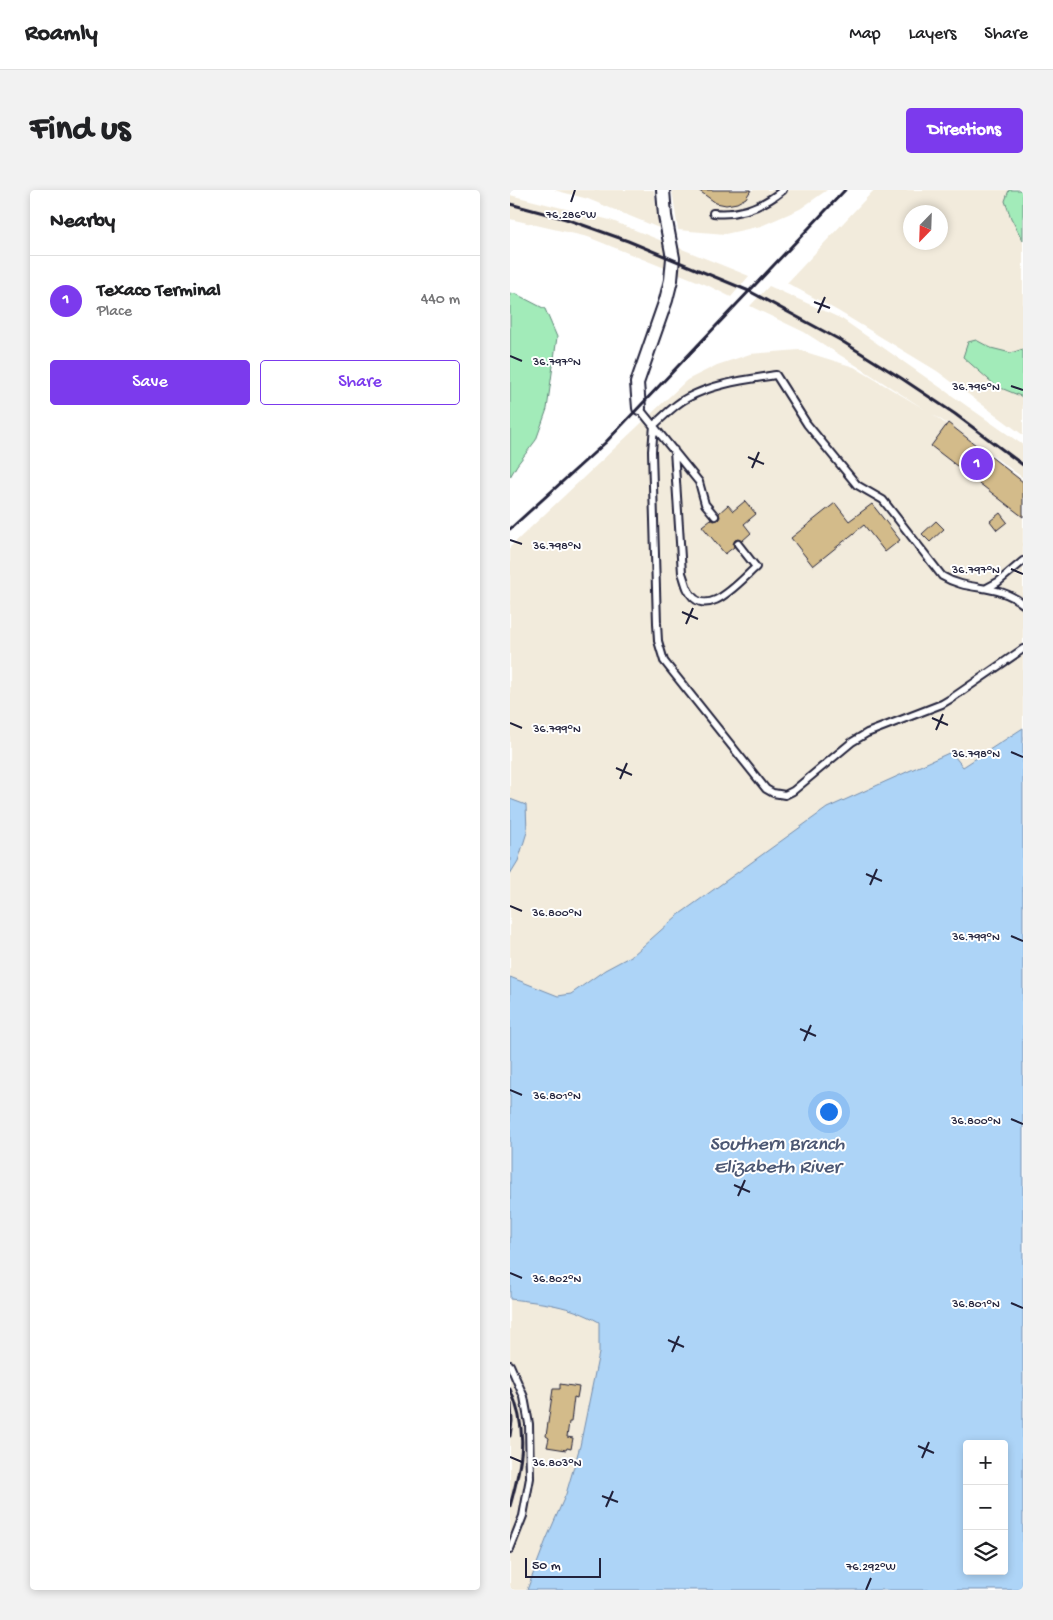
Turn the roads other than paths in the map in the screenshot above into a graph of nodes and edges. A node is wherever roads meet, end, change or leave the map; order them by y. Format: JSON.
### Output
{"nodes":[{"id":1,"x":662,"y":190,"type":"edge"},
{"id":2,"x":783,"y":190,"type":"edge"},
{"id":3,"x":713,"y":213,"type":"dead end"},
{"id":4,"x":639,"y":408,"type":"joint"},
{"id":5,"x":654,"y":424,"type":"junction"},
{"id":6,"x":674,"y":450,"type":"junction"},
{"id":7,"x":715,"y":516,"type":"dead end"},
{"id":8,"x":738,"y":544,"type":"dead end"},
{"id":9,"x":1023,"y":561,"type":"edge"},
{"id":10,"x":987,"y":588,"type":"junction"},
{"id":11,"x":1023,"y":604,"type":"edge"},
{"id":12,"x":1023,"y":649,"type":"edge"},
{"id":13,"x":510,"y":1365,"type":"edge"},
{"id":14,"x":510,"y":1549,"type":"edge"}],
"edges":[{"from":1,"to":4,"type":"street"},
{"from":2,"to":3,"type":"lane"},
{"from":4,"to":5,"type":"lane"},
{"from":5,"to":6,"type":"lane"},
{"from":5,"to":10,"type":"lane"},
{"from":5,"to":12,"type":"lane"},
{"from":6,"to":7,"type":"lane"},
{"from":6,"to":8,"type":"lane"},
{"from":9,"to":10,"type":"lane"},
{"from":10,"to":11,"type":"lane"},
{"from":13,"to":14,"type":"lane"}]}
